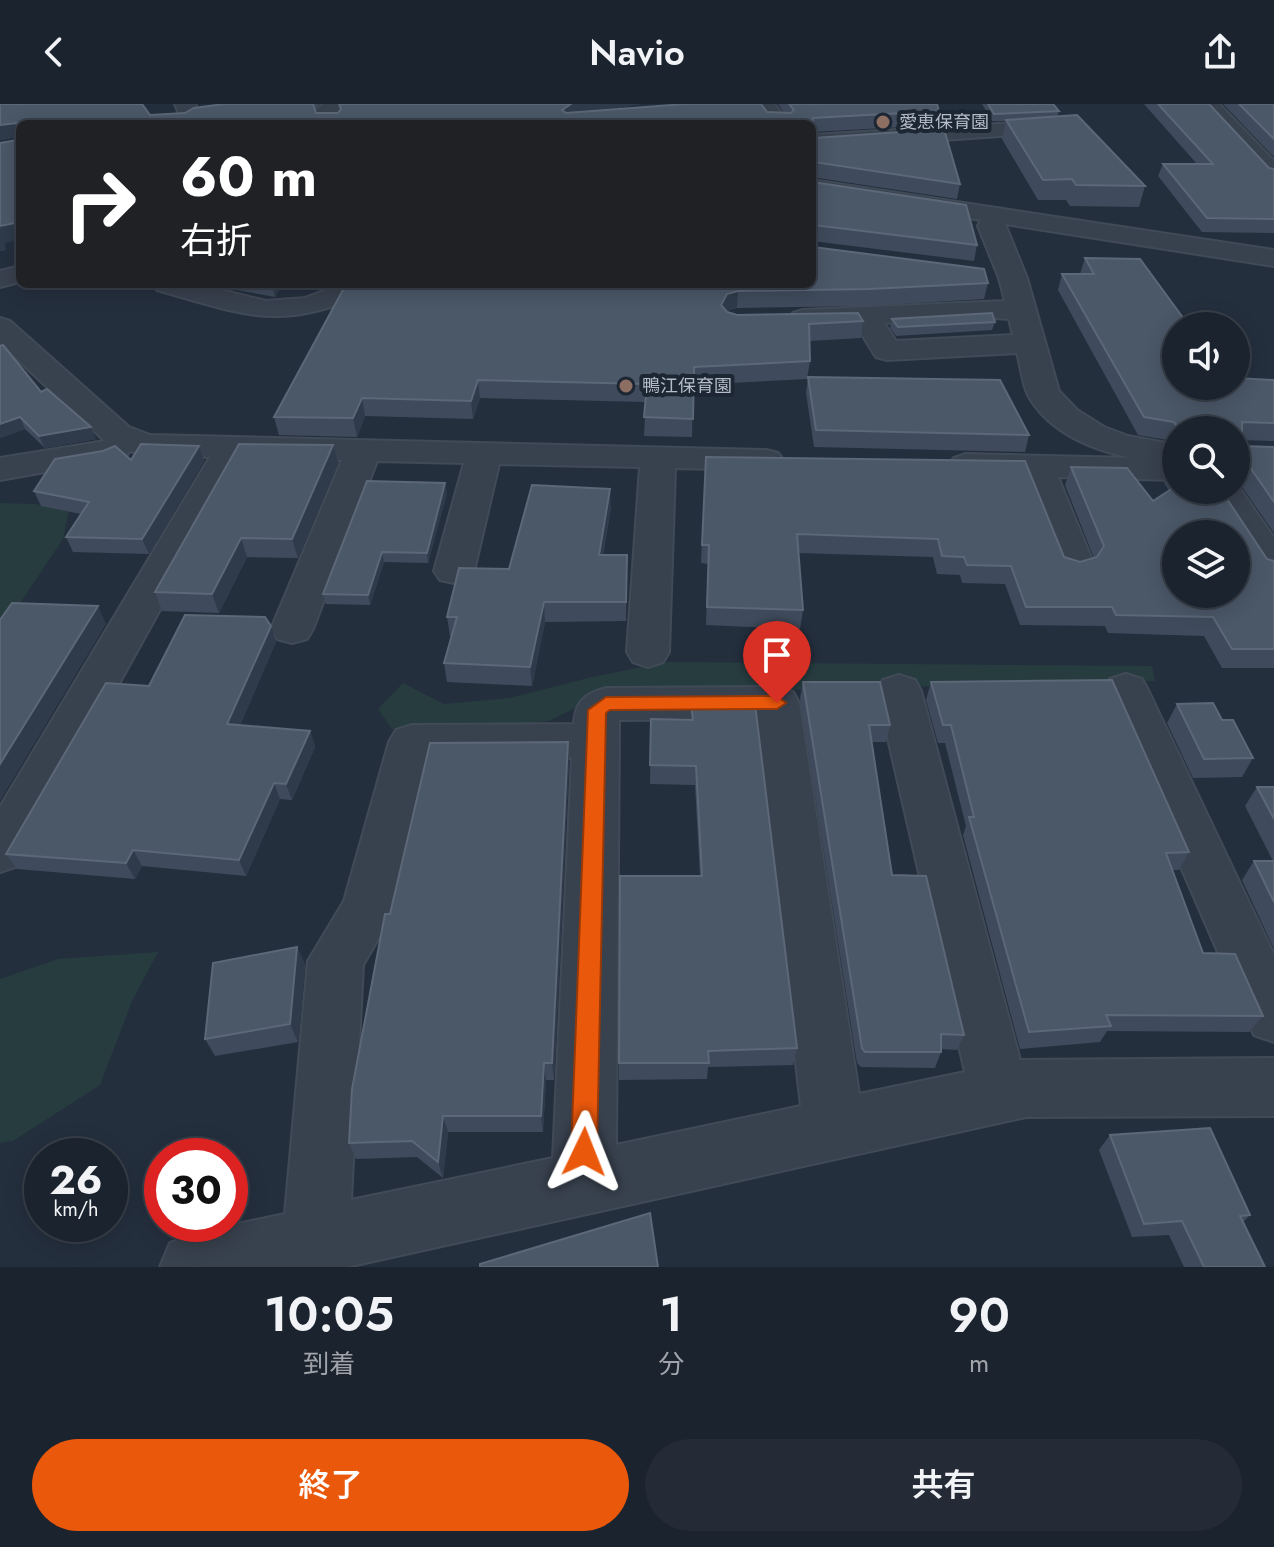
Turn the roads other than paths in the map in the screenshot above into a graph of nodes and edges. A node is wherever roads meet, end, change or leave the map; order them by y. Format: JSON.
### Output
{"nodes":[{"id":1,"x":364,"y":104,"type":"edge"},
{"id":2,"x":763,"y":104,"type":"edge"},
{"id":3,"x":1208,"y":104,"type":"edge"},
{"id":4,"x":326,"y":113,"type":"edge"},
{"id":5,"x":776,"y":120,"type":"edge"},
{"id":6,"x":1069,"y":126,"type":"edge"},
{"id":7,"x":908,"y":136,"type":"junction"},
{"id":8,"x":816,"y":142,"type":"edge"},
{"id":9,"x":915,"y":160,"type":"edge"},
{"id":10,"x":1270,"y":166,"type":"edge"},
{"id":11,"x":816,"y":187,"type":"edge"},
{"id":12,"x":996,"y":215,"type":"junction"},
{"id":13,"x":1274,"y":258,"type":"edge"},
{"id":14,"x":980,"y":275,"type":"edge"},
{"id":15,"x":1013,"y":278,"type":"junction"},
{"id":16,"x":180,"y":288,"type":"edge"},
{"id":17,"x":358,"y":288,"type":"edge"},
{"id":18,"x":1021,"y":311,"type":"junction"},
{"id":19,"x":866,"y":318,"type":"junction"},
{"id":20,"x":780,"y":320,"type":"edge"},
{"id":21,"x":0,"y":327,"type":"edge"},
{"id":22,"x":1030,"y":345,"type":"junction"},
{"id":23,"x":129,"y":441,"type":"junction"},
{"id":24,"x":232,"y":449,"type":"junction"},
{"id":25,"x":1162,"y":449,"type":"edge"},
{"id":26,"x":363,"y":452,"type":"junction"},
{"id":27,"x":484,"y":454,"type":"junction"},
{"id":28,"x":658,"y":458,"type":"junction"},
{"id":29,"x":803,"y":461,"type":"edge"},
{"id":30,"x":927,"y":464,"type":"edge"},
{"id":31,"x":1036,"y":466,"type":"junction"},
{"id":32,"x":0,"y":469,"type":"edge"},
{"id":33,"x":1162,"y":469,"type":"edge"},
{"id":34,"x":1247,"y":504,"type":"edge"},
{"id":35,"x":1074,"y":565,"type":"edge"},
{"id":36,"x":1274,"y":567,"type":"edge"},
{"id":37,"x":454,"y":571,"type":"dead end"},
{"id":38,"x":292,"y":629,"type":"dead end"},
{"id":39,"x":648,"y":652,"type":"dead end"},
{"id":40,"x":1126,"y":690,"type":"dead end"},
{"id":41,"x":899,"y":691,"type":"dead end"},
{"id":42,"x":596,"y":741,"type":"junction"},
{"id":43,"x":0,"y":851,"type":"edge"},
{"id":44,"x":1274,"y":1016,"type":"edge"},
{"id":45,"x":1274,"y":1087,"type":"edge"},
{"id":46,"x":1004,"y":1092,"type":"junction"},
{"id":47,"x":840,"y":1129,"type":"junction"},
{"id":48,"x":589,"y":1182,"type":"junction"},
{"id":49,"x":316,"y":1241,"type":"junction"},
{"id":50,"x":194,"y":1267,"type":"edge"}],
"edges":[{"from":1,"to":4,"type":"street"},
{"from":2,"to":5,"type":"street"},
{"from":3,"to":10,"type":"street"},
{"from":6,"to":7,"type":"street"},
{"from":7,"to":8,"type":"street"},
{"from":7,"to":9,"type":"street"},
{"from":11,"to":12,"type":"street"},
{"from":12,"to":13,"type":"street"},
{"from":12,"to":15,"type":"street"},
{"from":14,"to":15,"type":"street"},
{"from":15,"to":18,"type":"street"},
{"from":16,"to":17,"type":"street"},
{"from":18,"to":19,"type":"street"},
{"from":18,"to":22,"type":"street"},
{"from":19,"to":20,"type":"street"},
{"from":19,"to":22,"type":"street"},
{"from":21,"to":23,"type":"street"},
{"from":22,"to":25,"type":"street"},
{"from":23,"to":24,"type":"street"},
{"from":23,"to":32,"type":"street"},
{"from":24,"to":26,"type":"street"},
{"from":24,"to":43,"type":"street"},
{"from":26,"to":27,"type":"street"},
{"from":26,"to":38,"type":"street"},
{"from":27,"to":28,"type":"street"},
{"from":27,"to":37,"type":"street"},
{"from":28,"to":29,"type":"street"},
{"from":28,"to":39,"type":"street"},
{"from":30,"to":31,"type":"street"},
{"from":31,"to":33,"type":"street"},
{"from":31,"to":35,"type":"street"},
{"from":34,"to":36,"type":"street"},
{"from":40,"to":44,"type":"street"},
{"from":41,"to":46,"type":"street"},
{"from":42,"to":47,"type":"street"},
{"from":42,"to":48,"type":"street"},
{"from":42,"to":49,"type":"street"},
{"from":45,"to":46,"type":"street"},
{"from":46,"to":47,"type":"street"},
{"from":47,"to":48,"type":"street"},
{"from":48,"to":49,"type":"street"},
{"from":49,"to":50,"type":"street"}]}
